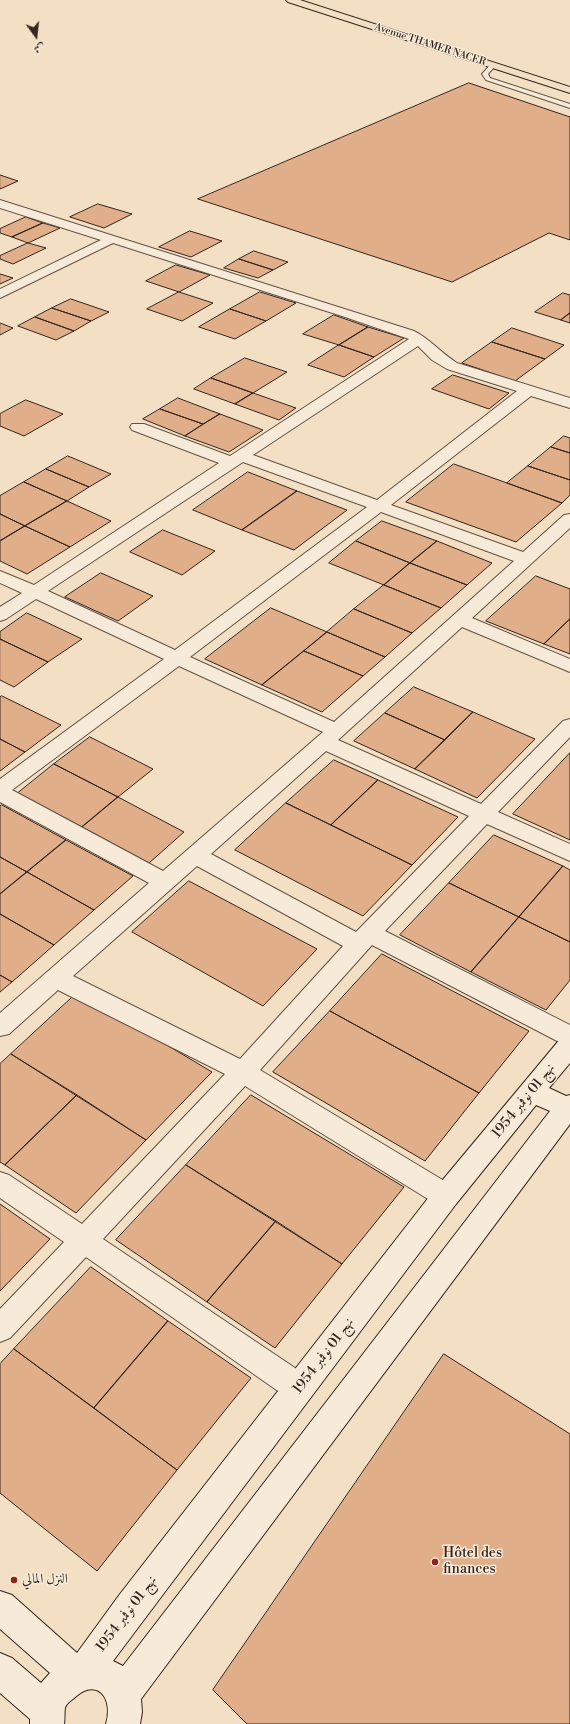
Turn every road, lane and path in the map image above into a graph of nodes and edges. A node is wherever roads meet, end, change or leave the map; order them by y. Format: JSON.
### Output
{"nodes":[{"id":1,"x":291,"y":0,"type":"edge"},
{"id":2,"x":310,"y":0,"type":"edge"},
{"id":3,"x":492,"y":65,"type":"junction"},
{"id":4,"x":570,"y":83,"type":"edge"},
{"id":5,"x":570,"y":90,"type":"edge"},
{"id":6,"x":570,"y":106,"type":"edge"},
{"id":7,"x":0,"y":204,"type":"edge"},
{"id":8,"x":112,"y":239,"type":"junction"},
{"id":9,"x":0,"y":294,"type":"edge"},
{"id":10,"x":419,"y":339,"type":"junction"},
{"id":11,"x":527,"y":391,"type":"junction"},
{"id":12,"x":570,"y":403,"type":"edge"},
{"id":13,"x":138,"y":427,"type":"dead end"},
{"id":14,"x":235,"y":459,"type":"junction"},
{"id":15,"x":379,"y":506,"type":"junction"},
{"id":16,"x":570,"y":520,"type":"edge"},
{"id":17,"x":526,"y":559,"type":"junction"},
{"id":18,"x":0,"y":576,"type":"edge"},
{"id":19,"x":34,"y":592,"type":"junction"},
{"id":20,"x":0,"y":615,"type":"edge"},
{"id":21,"x":459,"y":619,"type":"junction"},
{"id":22,"x":177,"y":658,"type":"junction"},
{"id":23,"x":570,"y":666,"type":"edge"},
{"id":24,"x":570,"y":725,"type":"edge"},
{"id":25,"x":330,"y":736,"type":"junction"},
{"id":26,"x":0,"y":788,"type":"edge"},
{"id":27,"x":0,"y":793,"type":"edge"},
{"id":28,"x":485,"y":814,"type":"junction"},
{"id":29,"x":570,"y":853,"type":"edge"},
{"id":30,"x":195,"y":855,"type":"junction"},
{"id":31,"x":164,"y":881,"type":"junction"},
{"id":32,"x":364,"y":939,"type":"junction"},
{"id":33,"x":55,"y":978,"type":"junction"},
{"id":34,"x":0,"y":1027,"type":"edge"},
{"id":35,"x":570,"y":1036,"type":"edge"},
{"id":36,"x":570,"y":1045,"type":"edge"},
{"id":37,"x":243,"y":1072,"type":"junction"},
{"id":38,"x":532,"y":1092,"type":"junction"},
{"id":39,"x":569,"y":1107,"type":"edge"},
{"id":40,"x":0,"y":1183,"type":"edge"},
{"id":41,"x":446,"y":1196,"type":"junction"},
{"id":42,"x":84,"y":1240,"type":"junction"},
{"id":43,"x":0,"y":1329,"type":"edge"},
{"id":44,"x":299,"y":1388,"type":"junction"},
{"id":45,"x":0,"y":1607,"type":"edge"},
{"id":46,"x":0,"y":1670,"type":"edge"},
{"id":47,"x":80,"y":1673,"type":"junction"},
{"id":48,"x":127,"y":1713,"type":"edge"},
{"id":49,"x":47,"y":1717,"type":"edge"}],
"edges":[{"from":1,"to":3,"type":"highway","name":"Avenue THAMER NACER"},
{"from":2,"to":4,"type":"highway","name":"Avenue THAMER NACER"},
{"from":3,"to":5,"type":"highway","name":"Avenue THAMER NACER"},
{"from":3,"to":6,"type":"lane"},
{"from":7,"to":8,"type":"street"},
{"from":8,"to":9,"type":"street"},
{"from":8,"to":10,"type":"street"},
{"from":10,"to":11,"type":"street"},
{"from":10,"to":14,"type":"street"},
{"from":11,"to":12,"type":"street"},
{"from":11,"to":15,"type":"street"},
{"from":13,"to":14,"type":"street"},
{"from":14,"to":15,"type":"street"},
{"from":14,"to":19,"type":"street"},
{"from":15,"to":17,"type":"street"},
{"from":15,"to":22,"type":"street"},
{"from":16,"to":17,"type":"street"},
{"from":17,"to":21,"type":"street"},
{"from":18,"to":19,"type":"street"},
{"from":19,"to":20,"type":"street"},
{"from":19,"to":22,"type":"street"},
{"from":21,"to":23,"type":"street"},
{"from":21,"to":25,"type":"street"},
{"from":22,"to":25,"type":"street"},
{"from":22,"to":26,"type":"street"},
{"from":24,"to":28,"type":"street"},
{"from":25,"to":28,"type":"street"},
{"from":25,"to":30,"type":"street"},
{"from":27,"to":31,"type":"street"},
{"from":28,"to":29,"type":"street"},
{"from":28,"to":32,"type":"street"},
{"from":30,"to":31,"type":"street"},
{"from":30,"to":32,"type":"street"},
{"from":31,"to":33,"type":"street"},
{"from":32,"to":35,"type":"street"},
{"from":32,"to":37,"type":"street"},
{"from":33,"to":34,"type":"street"},
{"from":33,"to":37,"type":"street"},
{"from":36,"to":38,"type":"street","name":"نهج 01 نوفمبر 1954"},
{"from":37,"to":41,"type":"street"},
{"from":37,"to":42,"type":"street"},
{"from":38,"to":39,"type":"street"},
{"from":38,"to":41,"type":"street","name":"نهج 01 نوفمبر 1954"},
{"from":39,"to":48,"type":"street"},
{"from":40,"to":42,"type":"street"},
{"from":41,"to":44,"type":"street","name":"نهج 01 نوفمبر 1954"},
{"from":42,"to":43,"type":"street"},
{"from":42,"to":44,"type":"street"},
{"from":44,"to":47,"type":"street","name":"نهج 01 نوفمبر 1954"},
{"from":45,"to":47,"type":"street"},
{"from":46,"to":49,"type":"street"},
{"from":47,"to":48,"type":"street"},
{"from":47,"to":49,"type":"street","name":"نهج 01 نوفمبر 1954"}]}
